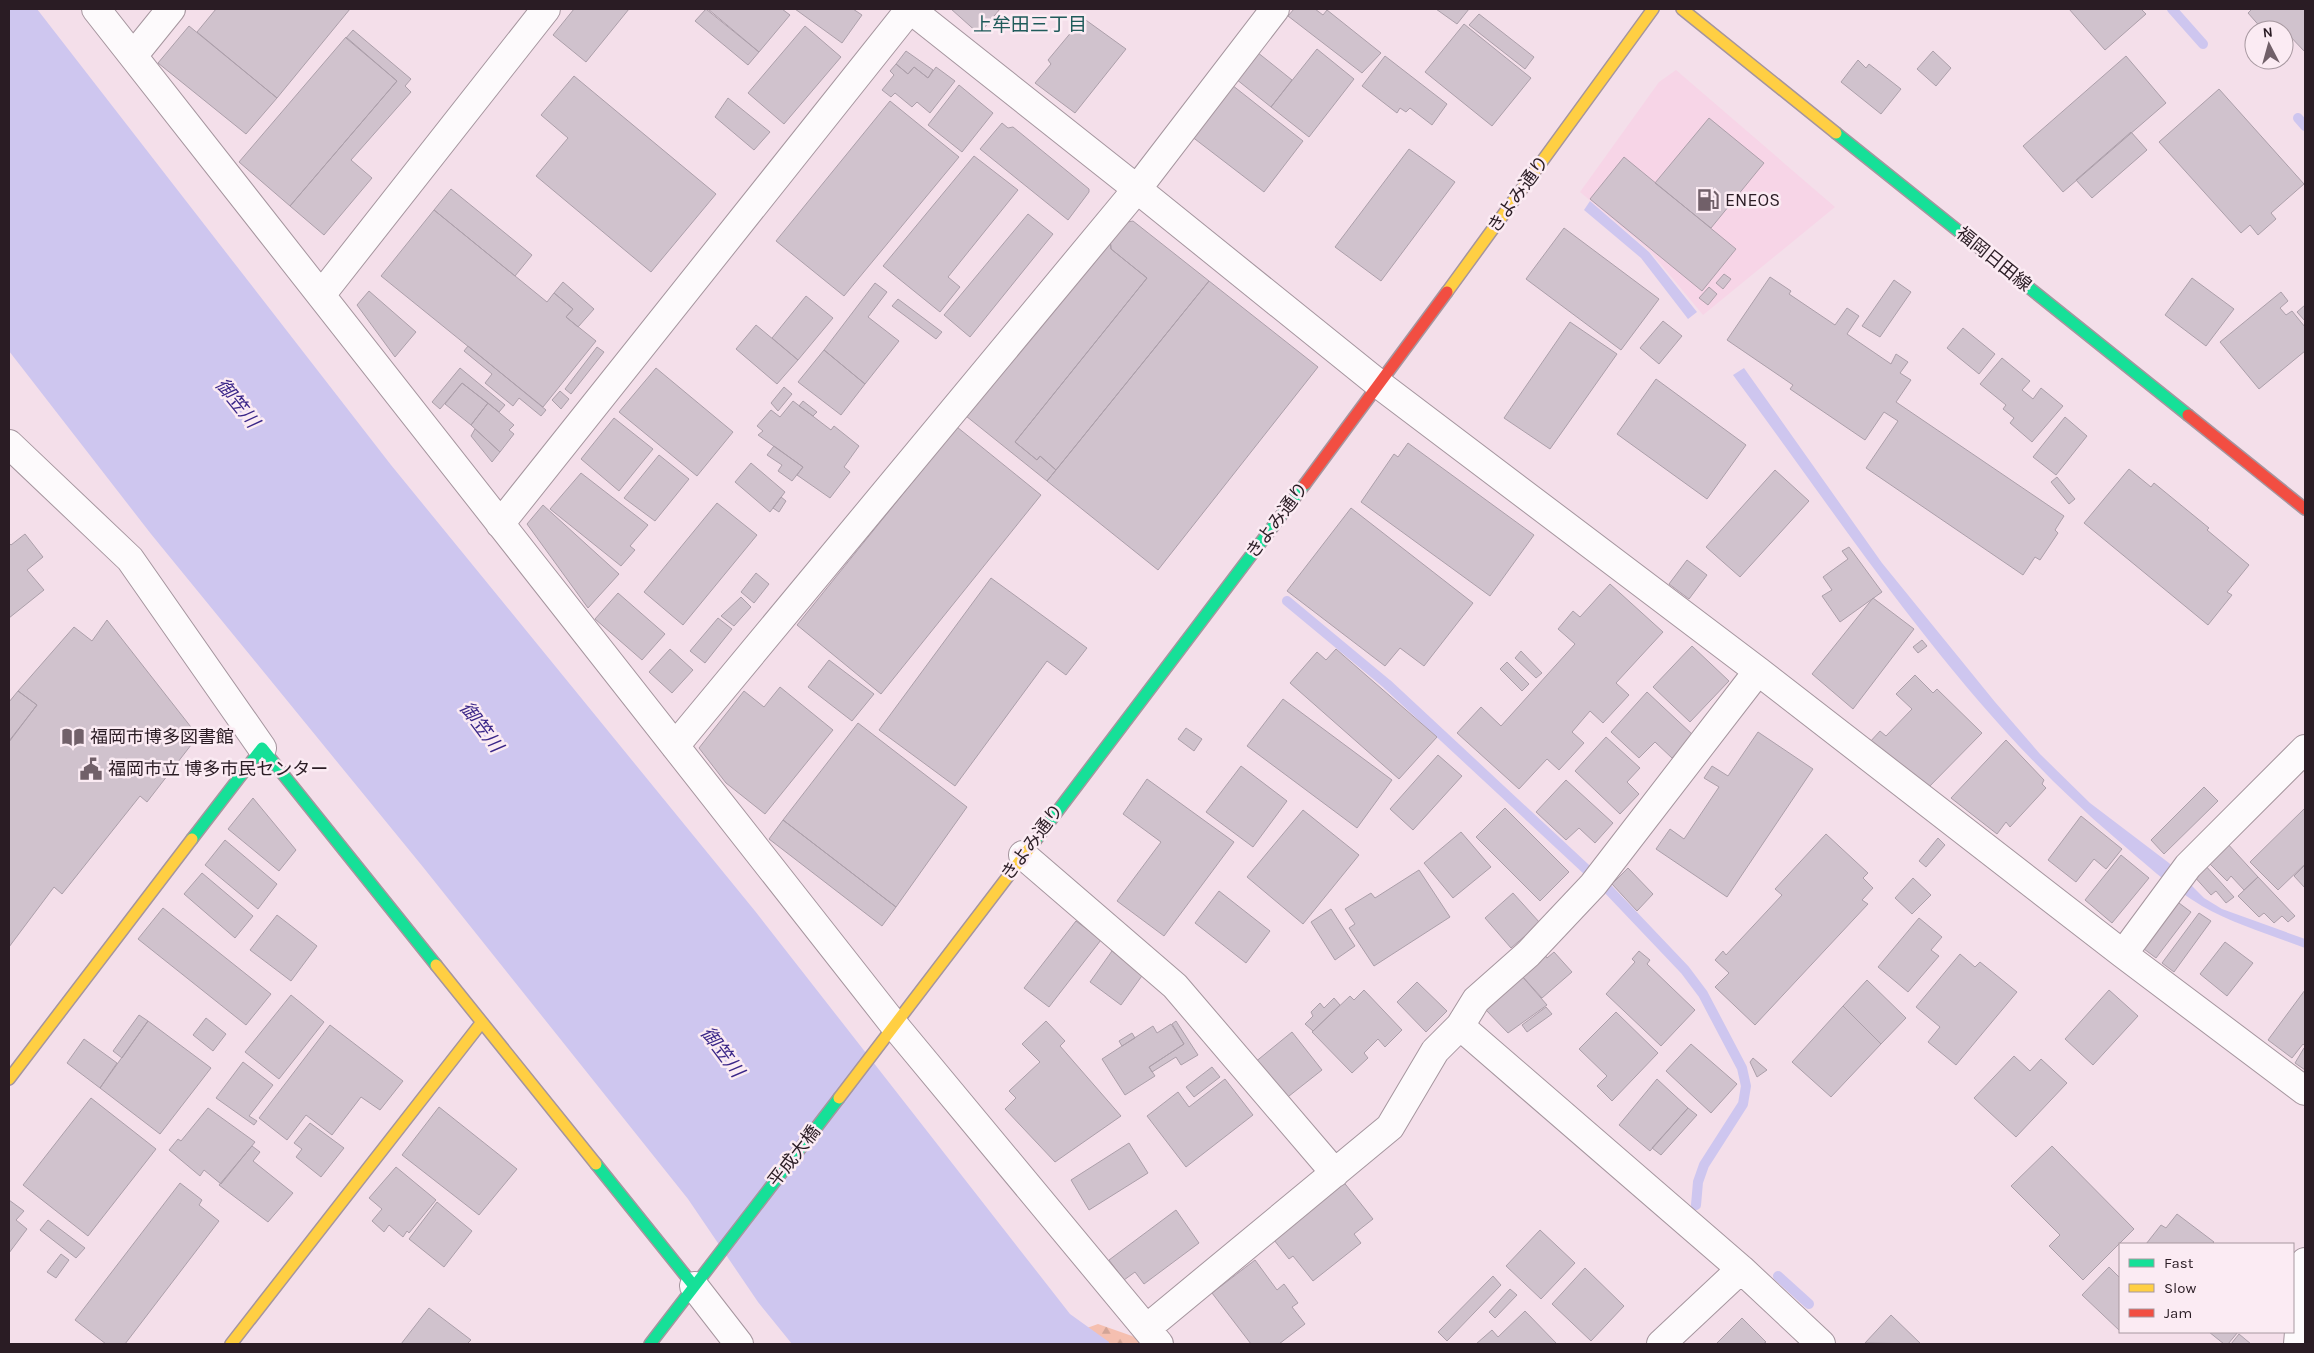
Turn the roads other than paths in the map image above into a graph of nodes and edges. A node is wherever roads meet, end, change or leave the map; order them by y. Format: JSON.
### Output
{"nodes":[{"id":1,"x":96,"y":9,"type":"edge"},
{"id":2,"x":171,"y":9,"type":"edge"},
{"id":3,"x":546,"y":9,"type":"edge"},
{"id":4,"x":910,"y":9,"type":"edge"},
{"id":5,"x":1275,"y":9,"type":"edge"},
{"id":6,"x":1653,"y":9,"type":"edge"},
{"id":7,"x":1682,"y":9,"type":"edge"},
{"id":8,"x":133,"y":56,"type":"junction"},
{"id":9,"x":1138,"y":189,"type":"junction"},
{"id":10,"x":321,"y":295,"type":"junction"},
{"id":11,"x":1380,"y":385,"type":"junction"},
{"id":12,"x":9,"y":444,"type":"edge"},
{"id":13,"x":2305,"y":509,"type":"edge"},
{"id":14,"x":500,"y":524,"type":"junction"},
{"id":15,"x":1758,"y":671,"type":"junction"},
{"id":16,"x":675,"y":746,"type":"junction"},
{"id":17,"x":262,"y":748,"type":"junction"},
{"id":18,"x":2305,"y":749,"type":"edge"},
{"id":19,"x":1023,"y":855,"type":"junction"},
{"id":20,"x":2123,"y":954,"type":"junction"},
{"id":21,"x":482,"y":1022,"type":"junction"},
{"id":22,"x":895,"y":1026,"type":"junction"},
{"id":23,"x":1460,"y":1026,"type":"junction"},
{"id":24,"x":9,"y":1079,"type":"edge"},
{"id":25,"x":2305,"y":1091,"type":"edge"},
{"id":26,"x":1335,"y":1173,"type":"junction"},
{"id":27,"x":2305,"y":1262,"type":"edge"},
{"id":28,"x":1741,"y":1270,"type":"junction"},
{"id":29,"x":694,"y":1286,"type":"junction"},
{"id":30,"x":1153,"y":1336,"type":"edge"},
{"id":31,"x":231,"y":1344,"type":"edge"},
{"id":32,"x":650,"y":1344,"type":"edge"},
{"id":33,"x":739,"y":1344,"type":"edge"},
{"id":34,"x":1661,"y":1344,"type":"edge"},
{"id":35,"x":1821,"y":1344,"type":"edge"},
{"id":36,"x":2298,"y":1344,"type":"edge"}],
"edges":[{"from":1,"to":8,"type":"street"},
{"from":2,"to":8,"type":"street"},
{"from":3,"to":10,"type":"street"},
{"from":4,"to":9,"type":"street"},
{"from":4,"to":14,"type":"street"},
{"from":5,"to":9,"type":"street"},
{"from":6,"to":11,"type":"street","name":"きよみ通り"},
{"from":7,"to":13,"type":"street","name":"福岡日田線"},
{"from":8,"to":10,"type":"street"},
{"from":9,"to":11,"type":"street"},
{"from":9,"to":16,"type":"street"},
{"from":10,"to":14,"type":"street"},
{"from":11,"to":15,"type":"street"},
{"from":11,"to":19,"type":"street","name":"きよみ通り"},
{"from":12,"to":17,"type":"street"},
{"from":14,"to":16,"type":"street"},
{"from":15,"to":20,"type":"street"},
{"from":15,"to":23,"type":"street"},
{"from":16,"to":22,"type":"street"},
{"from":17,"to":21,"type":"street"},
{"from":17,"to":24,"type":"street"},
{"from":18,"to":20,"type":"street"},
{"from":19,"to":22,"type":"street","name":"きよみ通り"},
{"from":19,"to":26,"type":"street"},
{"from":20,"to":25,"type":"street"},
{"from":21,"to":29,"type":"street"},
{"from":21,"to":31,"type":"street"},
{"from":22,"to":29,"type":"street","name":"平成大橋"},
{"from":22,"to":30,"type":"street"},
{"from":23,"to":26,"type":"street"},
{"from":23,"to":28,"type":"street"},
{"from":26,"to":30,"type":"street"},
{"from":27,"to":36,"type":"street"},
{"from":28,"to":34,"type":"street"},
{"from":28,"to":35,"type":"street"},
{"from":29,"to":32,"type":"street"},
{"from":29,"to":33,"type":"street"}]}
